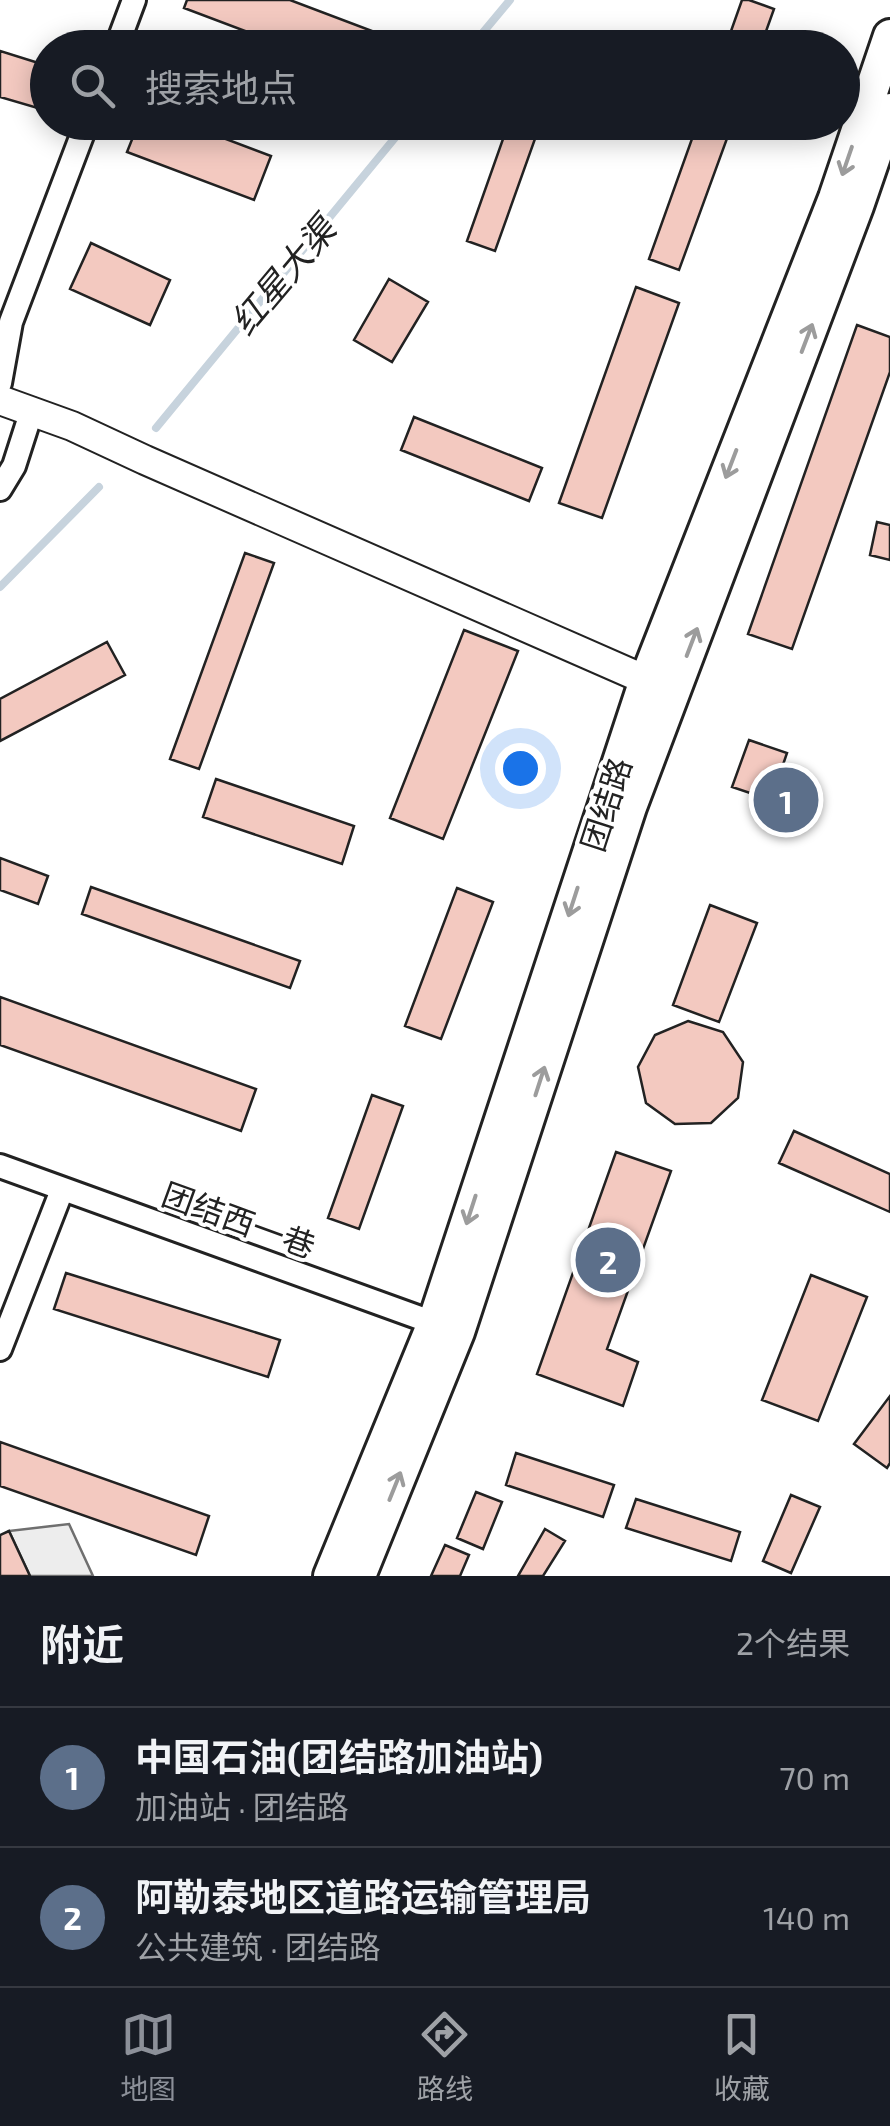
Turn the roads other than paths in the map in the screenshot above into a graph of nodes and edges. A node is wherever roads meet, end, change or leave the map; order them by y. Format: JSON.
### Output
{"nodes":[{"id":1,"x":134,"y":0,"type":"edge"},
{"id":2,"x":123,"y":30,"type":"edge"},
{"id":3,"x":890,"y":36,"type":"edge"},
{"id":4,"x":890,"y":110,"type":"edge"},
{"id":5,"x":860,"y":124,"type":"edge"},
{"id":6,"x":81,"y":140,"type":"edge"},
{"id":7,"x":855,"y":140,"type":"edge"},
{"id":8,"x":0,"y":383,"type":"edge"},
{"id":9,"x":0,"y":400,"type":"edge"},
{"id":10,"x":32,"y":410,"type":"junction"},
{"id":11,"x":0,"y":489,"type":"edge"},
{"id":12,"x":660,"y":685,"type":"junction"},
{"id":13,"x":0,"y":1166,"type":"edge"},
{"id":14,"x":62,"y":1190,"type":"junction"},
{"id":15,"x":446,"y":1328,"type":"junction"},
{"id":16,"x":0,"y":1349,"type":"edge"},
{"id":17,"x":330,"y":1576,"type":"edge"},
{"id":18,"x":358,"y":1576,"type":"edge"}],
"edges":[{"from":1,"to":2,"type":"street"},
{"from":3,"to":5,"type":"main road","name":"团结路","one_way":true},
{"from":12,"to":4,"type":"main road","name":"团结路","one_way":true},
{"from":6,"to":8,"type":"street"},
{"from":7,"to":12,"type":"main road","name":"团结路","one_way":true},
{"from":9,"to":10,"type":"street"},
{"from":10,"to":11,"type":"street"},
{"from":10,"to":12,"type":"street"},
{"from":12,"to":15,"type":"main road","name":"团结路"},
{"from":13,"to":14,"type":"street","name":"团结西一巷"},
{"from":14,"to":15,"type":"street","name":"团结西一巷"},
{"from":14,"to":16,"type":"street"},
{"from":15,"to":17,"type":"main road","name":"团结路"},
{"from":18,"to":15,"type":"main road","name":"团结路","one_way":true}]}
